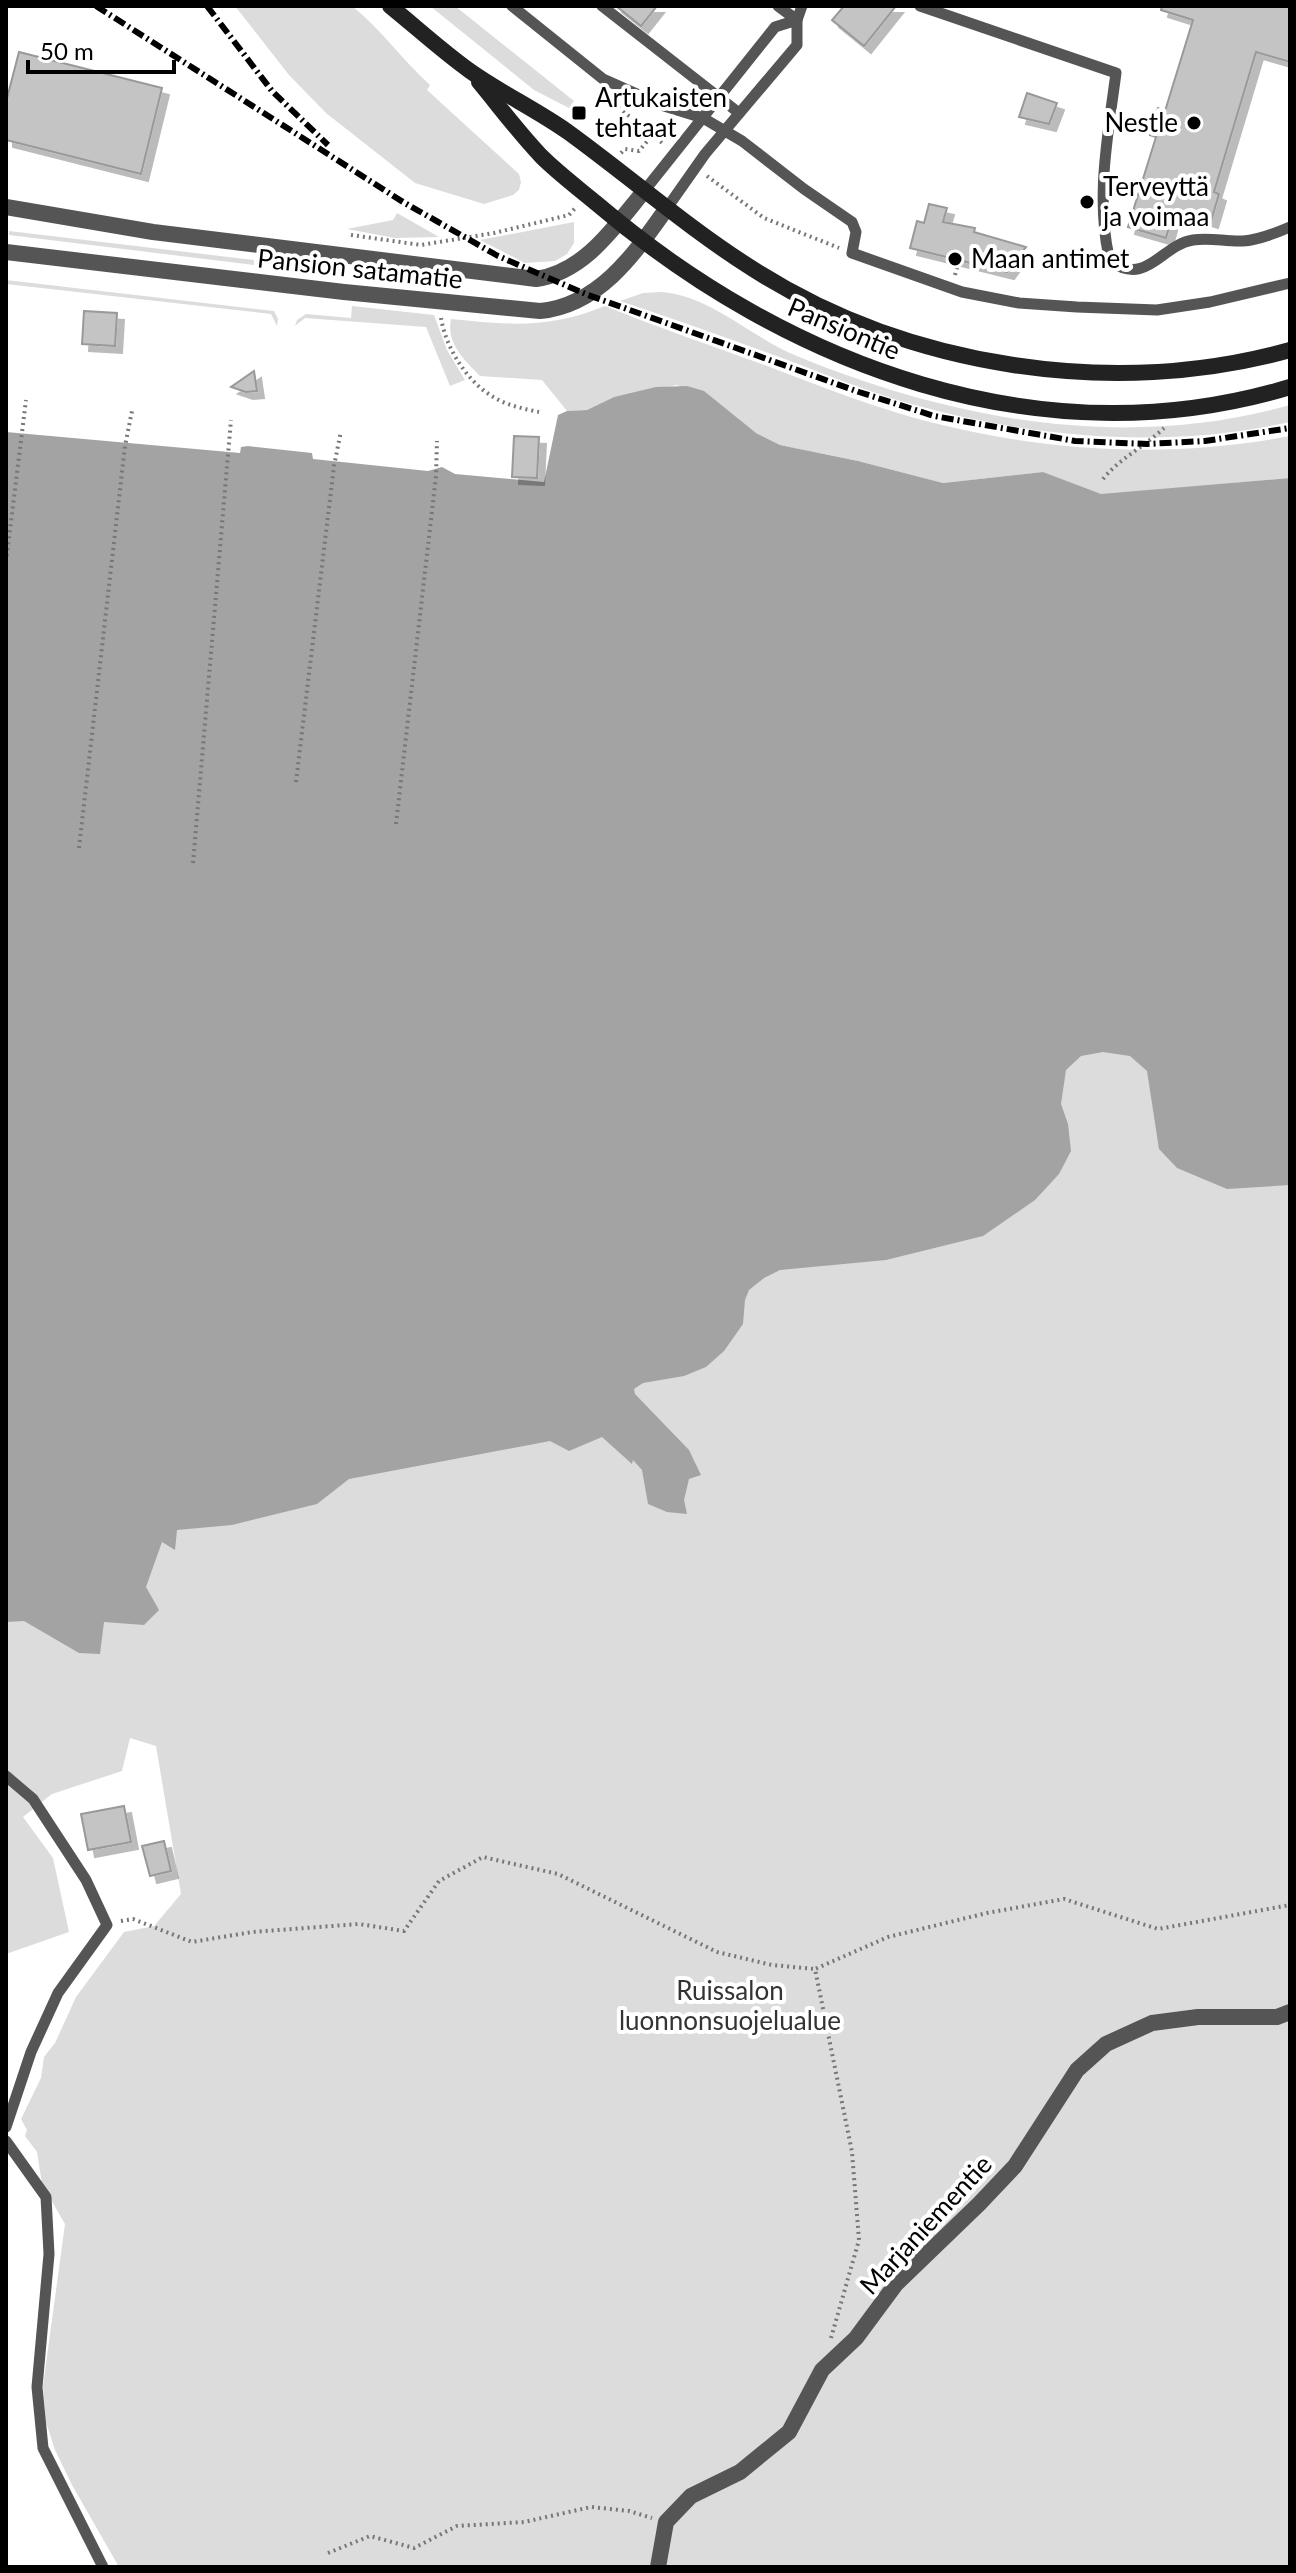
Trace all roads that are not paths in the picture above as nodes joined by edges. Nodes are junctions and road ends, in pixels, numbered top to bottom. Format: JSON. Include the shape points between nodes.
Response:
{"nodes":[{"id":1,"x":390,"y":6,"type":"edge"},
{"id":2,"x":512,"y":6,"type":"edge"},
{"id":3,"x":602,"y":6,"type":"edge"},
{"id":4,"x":778,"y":6,"type":"edge"},
{"id":5,"x":802,"y":6,"type":"edge"},
{"id":6,"x":920,"y":6,"type":"edge"},
{"id":7,"x":797,"y":20,"type":"junction"},
{"id":8,"x":469,"y":71,"type":"junction"},
{"id":9,"x":719,"y":98,"type":"junction"},
{"id":10,"x":739,"y":113,"type":"junction"},
{"id":11,"x":703,"y":118,"type":"junction"},
{"id":12,"x":724,"y":131,"type":"junction"},
{"id":13,"x":645,"y":190,"type":"junction"},
{"id":14,"x":6,"y":207,"type":"edge"},
{"id":15,"x":667,"y":208,"type":"junction"},
{"id":16,"x":618,"y":222,"type":"junction"},
{"id":17,"x":1290,"y":227,"type":"edge"},
{"id":18,"x":643,"y":241,"type":"junction"},
{"id":19,"x":6,"y":252,"type":"edge"},
{"id":20,"x":1290,"y":283,"type":"edge"},
{"id":21,"x":1290,"y":350,"type":"edge"},
{"id":22,"x":1290,"y":387,"type":"edge"},
{"id":23,"x":6,"y":1776,"type":"edge"},
{"id":24,"x":1290,"y":2012,"type":"edge"},
{"id":25,"x":6,"y":2127,"type":"edge"},
{"id":26,"x":6,"y":2141,"type":"edge"},
{"id":27,"x":103,"y":2567,"type":"edge"},
{"id":28,"x":658,"y":2567,"type":"edge"}],
"edges":[{"from":1,"to":8,"type":"street","name":"Pansiontie"},
{"from":2,"to":11,"type":"lane","via":[[603,79]]},
{"from":3,"to":9,"type":"lane"},
{"from":4,"to":7,"type":"lane"},
{"from":5,"to":7,"type":"lane"},
{"from":6,"to":17,"type":"lane","via":[[1116,73],[1107,142],[1105,241],[1110,261],[1122,269],[1152,264],[1189,240],[1244,241]]},
{"from":7,"to":9,"type":"lane","via":[[775,27]]},
{"from":7,"to":10,"type":"lane","via":[[797,45]]},
{"from":8,"to":13,"type":"street","name":"Pansiontie","via":[[566,131]]},
{"from":8,"to":16,"type":"street","name":"Pansiontie","via":[[541,155]]},
{"from":9,"to":10,"type":"lane"},
{"from":9,"to":11,"type":"lane"},
{"from":10,"to":12,"type":"lane"},
{"from":11,"to":12,"type":"lane"},
{"from":11,"to":13,"type":"lane"},
{"from":12,"to":15,"type":"lane"},
{"from":12,"to":20,"type":"lane","via":[[852,222],[852,253],[962,292],[1019,303],[1157,310]]},
{"from":13,"to":15,"type":"street","name":"Pansiontie"},
{"from":13,"to":16,"type":"street","name":"Pansion satamatie"},
{"from":14,"to":16,"type":"street","name":"Pansion satamatie","via":[[153,232],[536,279],[578,262]]},
{"from":15,"to":18,"type":"street","name":"Pansion satamatie"},
{"from":15,"to":21,"type":"street","name":"Pansiontie","via":[[755,271],[822,306],[888,333],[970,356],[1044,370],[1138,374],[1206,368]]},
{"from":16,"to":18,"type":"street","name":"Pansiontie"},
{"from":18,"to":19,"type":"street","name":"Pansion satamatie","via":[[582,299],[560,309],[514,310]]},
{"from":18,"to":22,"type":"street","name":"Pansiontie","via":[[759,318],[828,352],[969,397],[1126,413],[1221,404]]},
{"from":23,"to":25,"type":"lane","via":[[33,1799],[86,1880],[107,1925],[58,1993]]},
{"from":24,"to":28,"type":"street","name":"Marjaniementie","via":[[1152,2023],[1106,2044],[1077,2070],[1015,2166],[896,2284],[856,2338],[822,2370],[789,2432],[740,2472],[691,2496],[666,2522]]},
{"from":26,"to":27,"type":"lane","via":[[46,2197],[49,2254],[37,2387],[43,2448]]}]}
